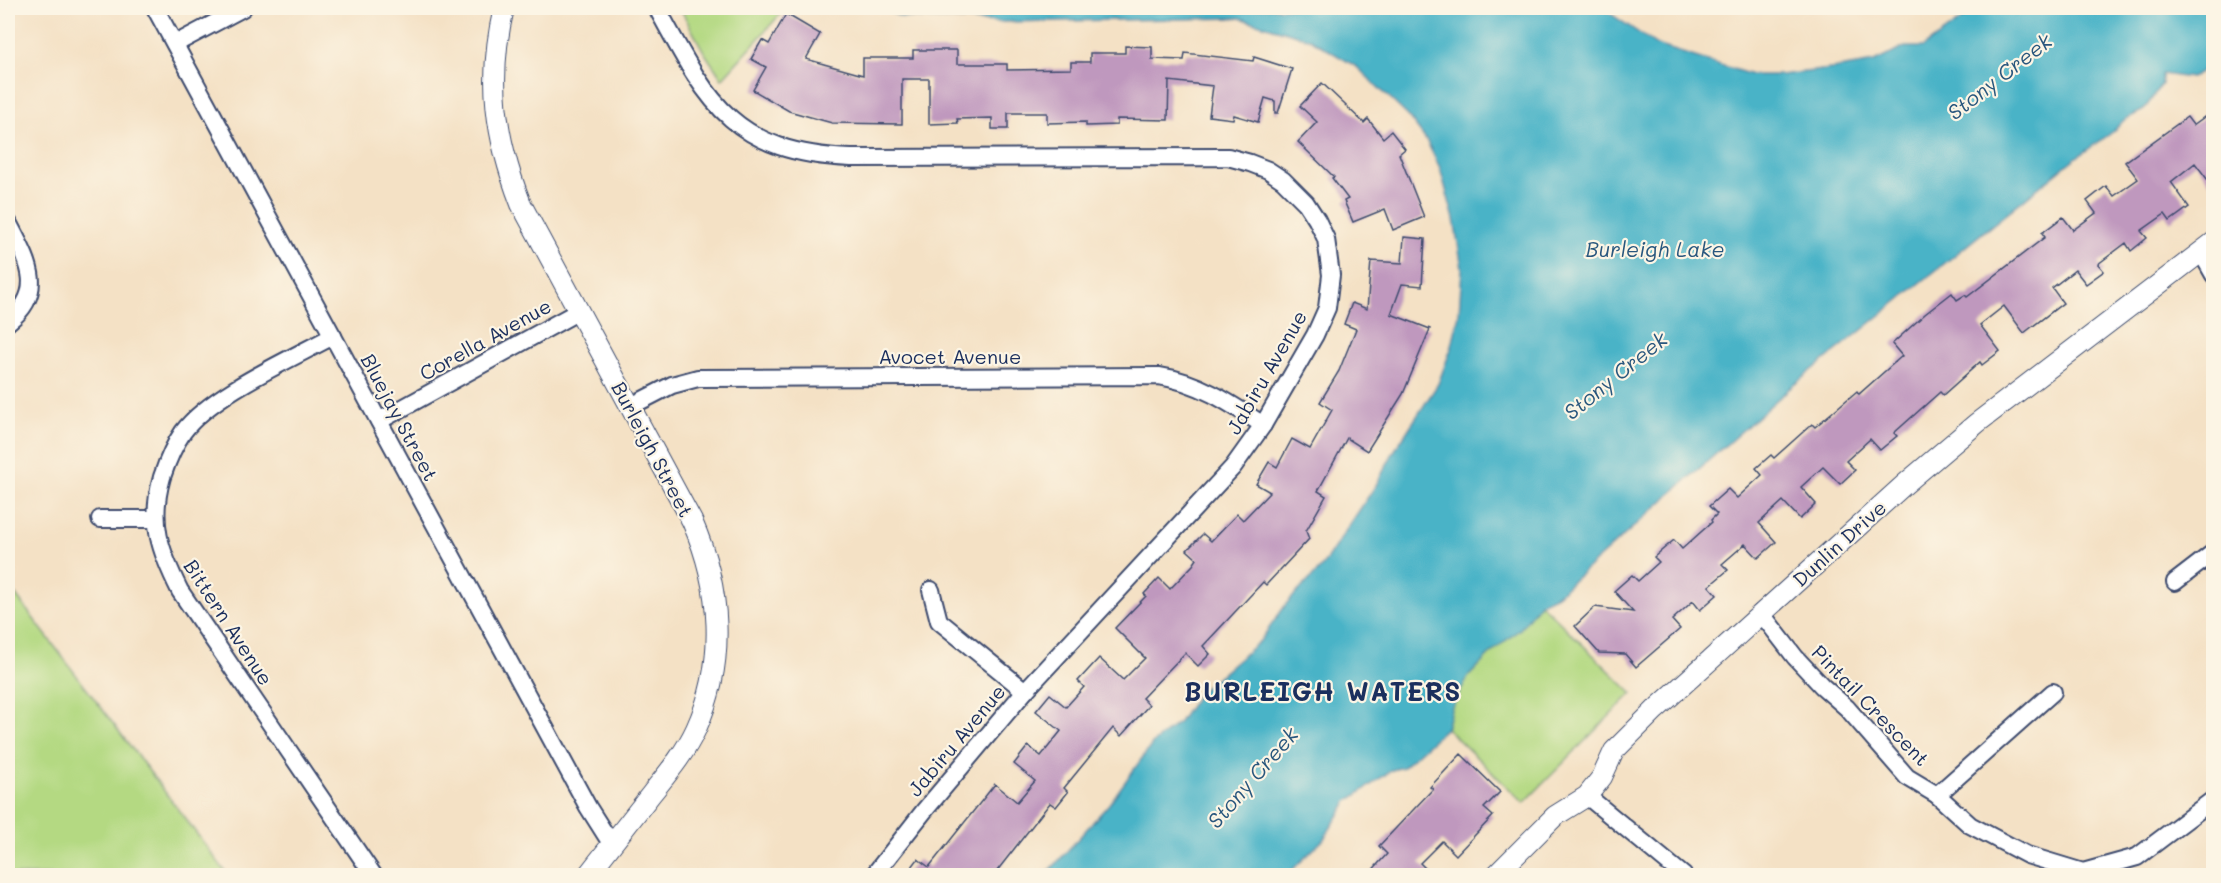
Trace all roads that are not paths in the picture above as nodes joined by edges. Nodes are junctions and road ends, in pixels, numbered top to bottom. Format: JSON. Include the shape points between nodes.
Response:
{"nodes":[{"id":1,"x":155,"y":8,"type":"edge"},
{"id":2,"x":243,"y":8,"type":"edge"},
{"id":3,"x":504,"y":8,"type":"edge"},
{"id":4,"x":657,"y":8,"type":"edge"},
{"id":5,"x":175,"y":44,"type":"junction"},
{"id":6,"x":8,"y":222,"type":"edge"},
{"id":7,"x":2207,"y":247,"type":"edge"},
{"id":8,"x":2214,"y":275,"type":"edge"},
{"id":9,"x":579,"y":311,"type":"junction"},
{"id":10,"x":8,"y":322,"type":"edge"},
{"id":11,"x":333,"y":336,"type":"junction"},
{"id":12,"x":631,"y":406,"type":"junction"},
{"id":13,"x":379,"y":421,"type":"junction"},
{"id":14,"x":1263,"y":425,"type":"junction"},
{"id":15,"x":100,"y":519,"type":"dead end"},
{"id":16,"x":155,"y":519,"type":"junction"},
{"id":17,"x":2214,"y":552,"type":"edge"},
{"id":18,"x":2175,"y":582,"type":"dead end"},
{"id":19,"x":931,"y":590,"type":"dead end"},
{"id":20,"x":1761,"y":613,"type":"junction"},
{"id":21,"x":1025,"y":691,"type":"junction"},
{"id":22,"x":2053,"y":692,"type":"dead end"},
{"id":23,"x":1937,"y":795,"type":"junction"},
{"id":24,"x":1587,"y":796,"type":"junction"},
{"id":25,"x":2214,"y":799,"type":"edge"},
{"id":26,"x":612,"y":845,"type":"junction"},
{"id":27,"x":374,"y":876,"type":"edge"},
{"id":28,"x":587,"y":876,"type":"edge"},
{"id":29,"x":873,"y":876,"type":"edge"},
{"id":30,"x":1495,"y":876,"type":"edge"},
{"id":31,"x":1684,"y":876,"type":"edge"}],
"edges":[{"from":1,"to":5,"type":"street","name":"Bluejay Street"},
{"from":2,"to":5,"type":"street"},
{"from":3,"to":9,"type":"street","name":"Burleigh Street","via":[[495,98],[503,153],[521,204]]},
{"from":4,"to":14,"type":"street","name":"Jabiru Avenue","via":[[698,82],[717,106],[740,126],[788,150],[850,158],[1218,157],[1250,163],[1284,180],[1306,203],[1326,239],[1330,295],[1315,335]]},
{"from":5,"to":11,"type":"street","name":"Bluejay Street"},
{"from":6,"to":10,"type":"street","via":[[30,267],[31,290]]},
{"from":7,"to":8,"type":"street"},
{"from":7,"to":20,"type":"street","name":"Dunlin Drive","via":[[1977,423]]},
{"from":9,"to":12,"type":"street","name":"Burleigh Street"},
{"from":9,"to":13,"type":"street","name":"Corella Avenue"},
{"from":11,"to":13,"type":"street","name":"Bluejay Street"},
{"from":11,"to":16,"type":"street","name":"Bittern Avenue","via":[[231,391],[184,431],[167,464]]},
{"from":12,"to":14,"type":"street","name":"Avocet Avenue","via":[[672,384],[698,378],[1159,376],[1209,391]]},
{"from":12,"to":26,"type":"street","name":"Burleigh Street","via":[[700,540],[712,581],[718,623],[716,657],[696,729]]},
{"from":13,"to":26,"type":"street","name":"Bluejay Street"},
{"from":14,"to":21,"type":"street","name":"Jabiru Avenue","via":[[1233,467]]},
{"from":15,"to":16,"type":"street"},
{"from":16,"to":27,"type":"street","name":"Bittern Avenue","via":[[159,542],[180,591]]},
{"from":17,"to":18,"type":"street"},
{"from":19,"to":21,"type":"street","via":[[939,621]]},
{"from":20,"to":23,"type":"street","name":"Pintail Crescent","via":[[1796,657],[1907,777]]},
{"from":20,"to":24,"type":"street","name":"Dunlin Drive","via":[[1614,751],[1602,777]]},
{"from":21,"to":29,"type":"street","name":"Jabiru Avenue"},
{"from":22,"to":23,"type":"street"},
{"from":23,"to":25,"type":"street","name":"Pintail Crescent","via":[[1979,830],[2027,855],[2083,872],[2137,857]]},
{"from":24,"to":30,"type":"street","name":"Dunlin Drive","via":[[1555,816]]},
{"from":24,"to":31,"type":"street"},
{"from":26,"to":28,"type":"street","name":"Burleigh Street"}]}
